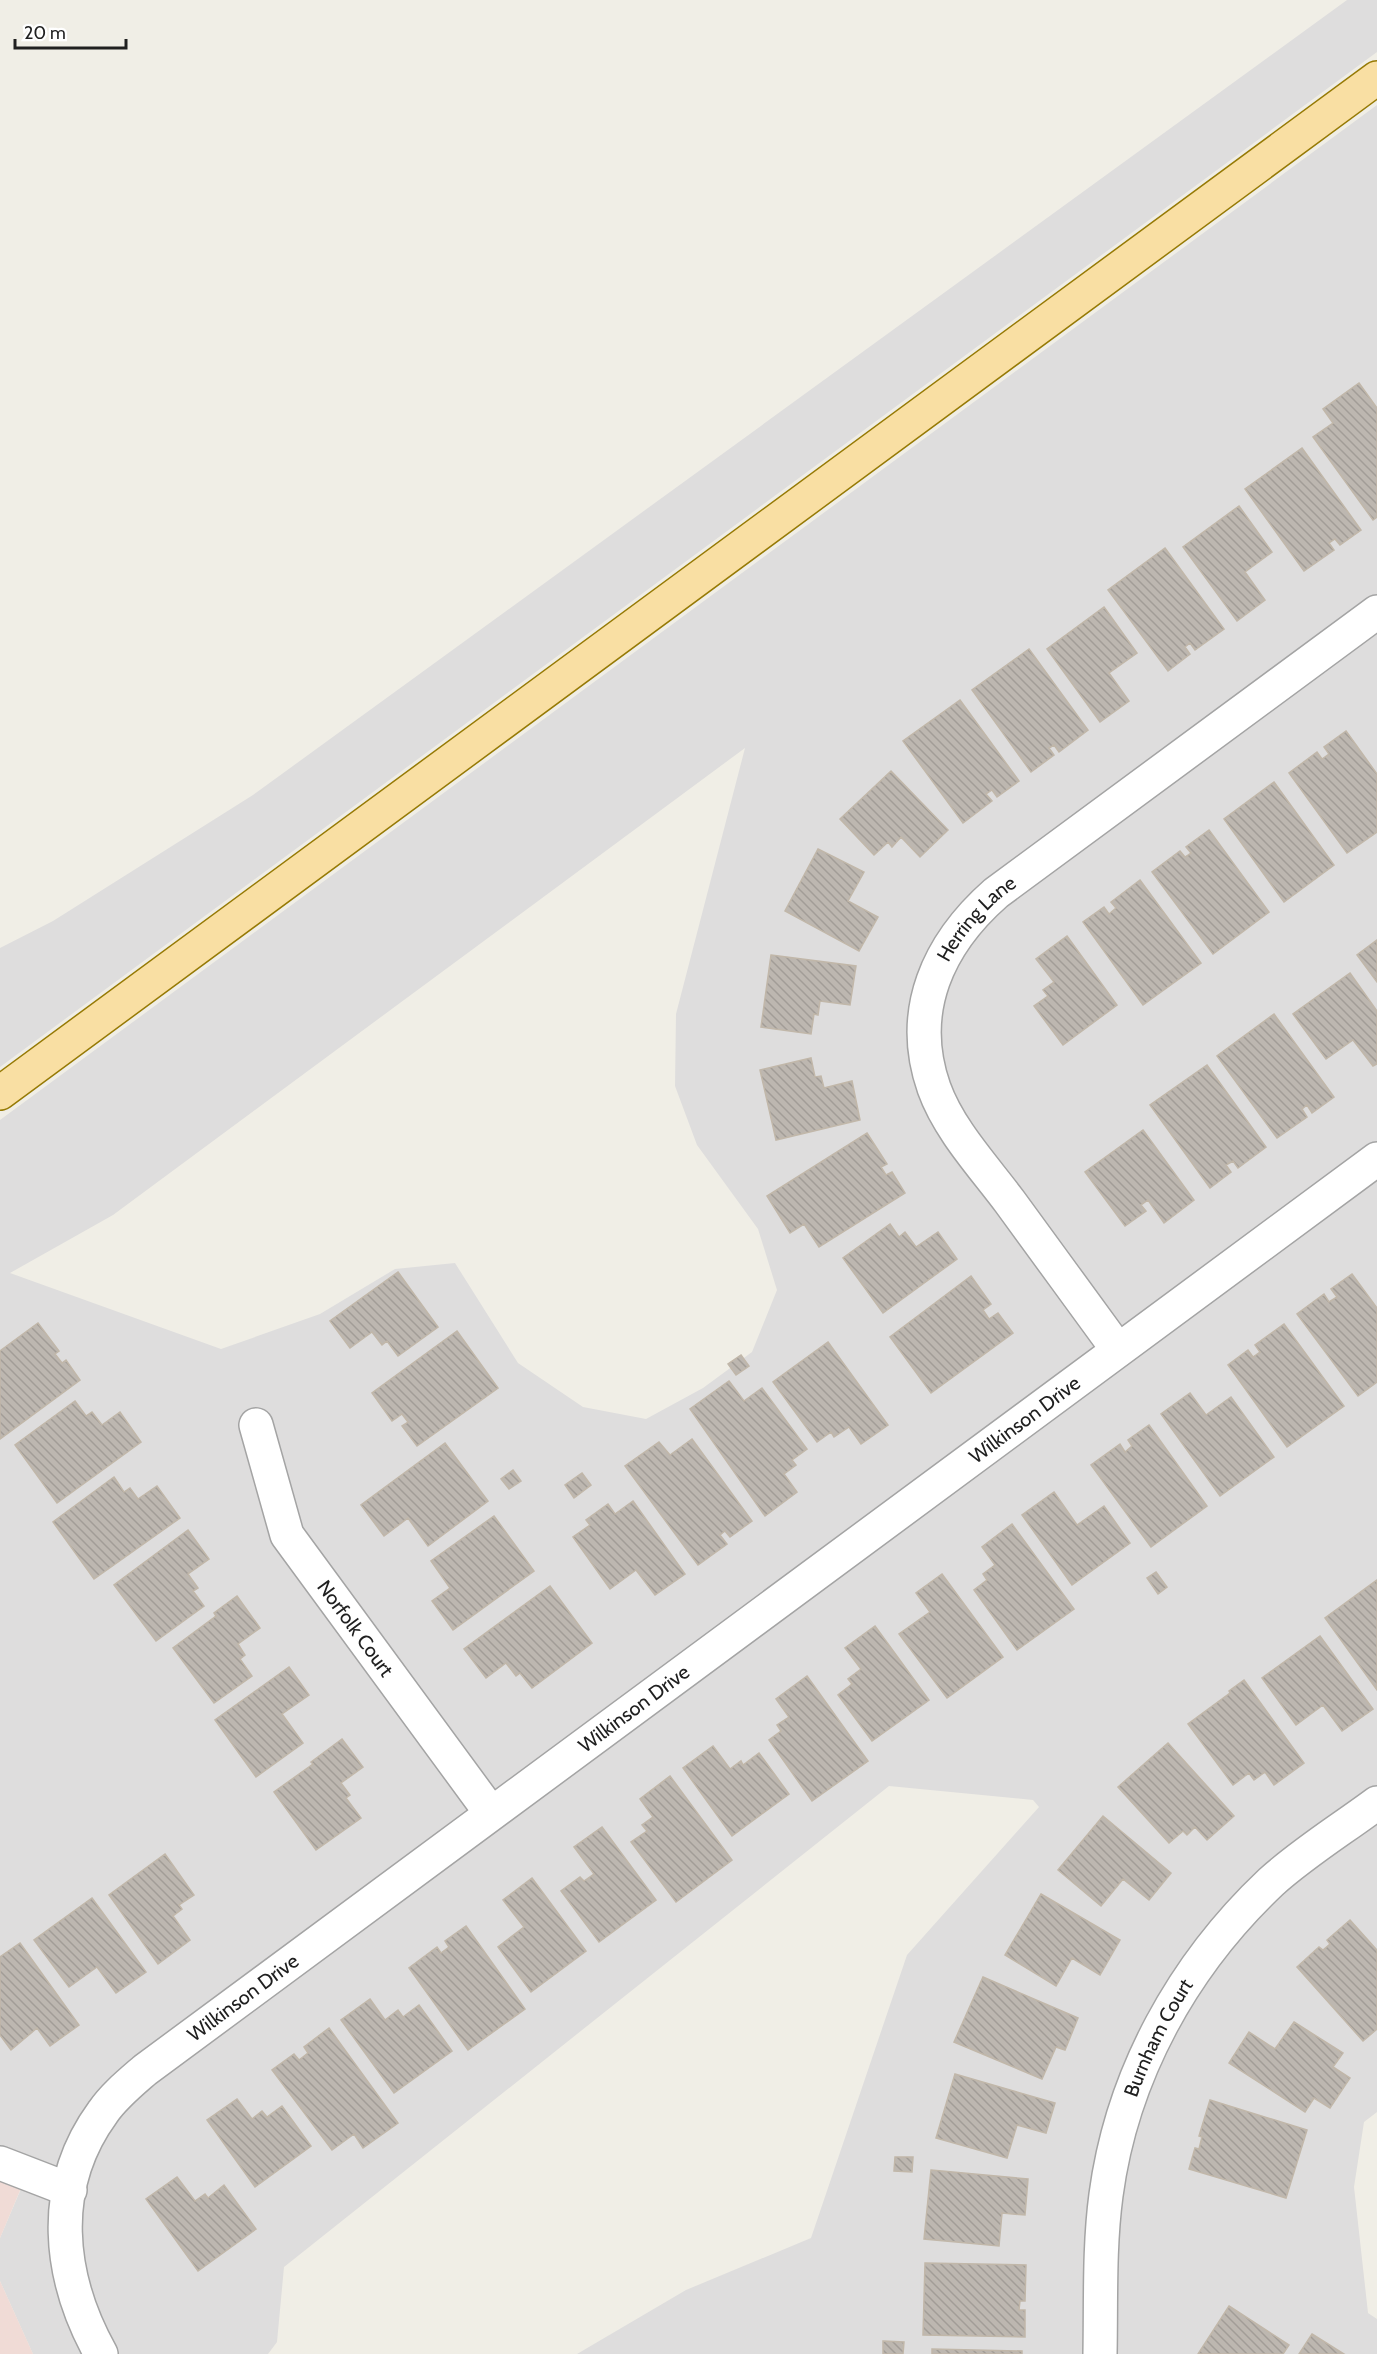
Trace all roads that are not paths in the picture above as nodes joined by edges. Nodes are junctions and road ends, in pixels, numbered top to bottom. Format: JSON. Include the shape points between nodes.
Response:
{"nodes":[{"id":1,"x":1377,"y":78,"type":"edge"},
{"id":2,"x":1377,"y":612,"type":"edge"},
{"id":3,"x":0,"y":1093,"type":"edge"},
{"id":4,"x":1377,"y":1159,"type":"edge"},
{"id":5,"x":1118,"y":1350,"type":"junction"},
{"id":6,"x":255,"y":1425,"type":"dead end"},
{"id":7,"x":1377,"y":1803,"type":"edge"},
{"id":8,"x":491,"y":1813,"type":"junction"},
{"id":9,"x":0,"y":2163,"type":"edge"},
{"id":10,"x":70,"y":2190,"type":"junction"},
{"id":11,"x":101,"y":2354,"type":"edge"},
{"id":12,"x":1100,"y":2354,"type":"edge"}],
"edges":[{"from":1,"to":3,"type":"main road"},
{"from":2,"to":5,"type":"street","name":"Herring Lane","via":[[996,893],[960,929],[932,983],[924,1018],[934,1089],[964,1140]]},
{"from":4,"to":5,"type":"street","name":"Wilkinson Drive"},
{"from":5,"to":8,"type":"street","name":"Wilkinson Drive"},
{"from":6,"to":8,"type":"street","name":"Norfolk Court","via":[[287,1535]]},
{"from":7,"to":12,"type":"street","name":"Burnham Court","via":[[1296,1862],[1251,1902],[1194,1971],[1149,2047],[1121,2122],[1106,2195]]},
{"from":8,"to":10,"type":"street","name":"Wilkinson Drive","via":[[130,2083],[102,2112],[91,2131]]},
{"from":9,"to":10,"type":"street"},
{"from":10,"to":11,"type":"street","name":"Wilkinson Drive","via":[[65,2236],[67,2262],[79,2309]]}]}
